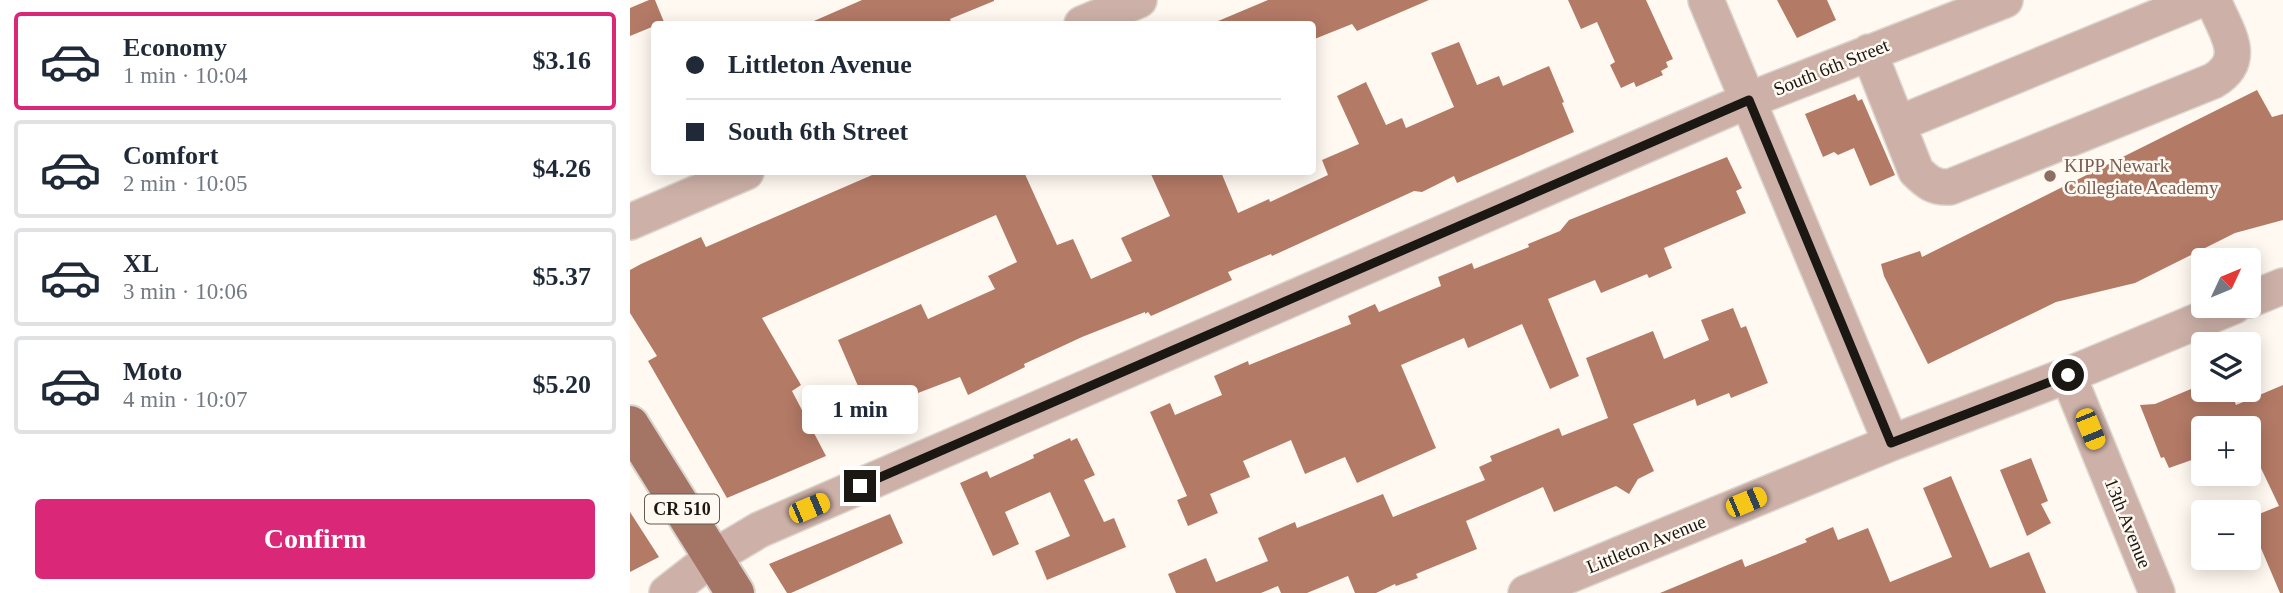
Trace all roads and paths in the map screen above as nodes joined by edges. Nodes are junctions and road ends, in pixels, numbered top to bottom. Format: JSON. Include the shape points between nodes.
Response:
{"nodes":[{"id":1,"x":1139,"y":0,"type":"edge"},
{"id":2,"x":1706,"y":0,"type":"edge"},
{"id":3,"x":2005,"y":0,"type":"edge"},
{"id":4,"x":2210,"y":4,"type":"edge"},
{"id":5,"x":1089,"y":21,"type":"edge"},
{"id":6,"x":1869,"y":52,"type":"junction"},
{"id":7,"x":1749,"y":100,"type":"junction"},
{"id":8,"x":1901,"y":132,"type":"junction"},
{"id":9,"x":739,"y":175,"type":"edge"},
{"id":10,"x":630,"y":222,"type":"edge"},
{"id":11,"x":2283,"y":286,"type":"edge"},
{"id":12,"x":2261,"y":295,"type":"edge"},
{"id":13,"x":2205,"y":318,"type":"edge"},
{"id":14,"x":2068,"y":375,"type":"junction"},
{"id":15,"x":630,"y":425,"type":"edge"},
{"id":16,"x":1891,"y":443,"type":"junction"},
{"id":17,"x":712,"y":558,"type":"junction"},
{"id":18,"x":667,"y":593,"type":"edge"},
{"id":19,"x":735,"y":593,"type":"edge"},
{"id":20,"x":1526,"y":593,"type":"edge"},
{"id":21,"x":2157,"y":593,"type":"edge"}],
"edges":[{"from":1,"to":5,"type":"street"},
{"from":2,"to":7,"type":"street"},
{"from":3,"to":6,"type":"street","name":"South 6th Street"},
{"from":4,"to":8,"type":"street"},
{"from":4,"to":8,"type":"street","via":[[2234,57],[2226,73],[2213,81],[1950,187],[1929,184],[1916,171]]},
{"from":6,"to":7,"type":"street","name":"South 6th Street"},
{"from":6,"to":8,"type":"street"},
{"from":7,"to":16,"type":"street"},
{"from":7,"to":17,"type":"street","name":"South 6th Street","via":[[758,530]]},
{"from":9,"to":10,"type":"street"},
{"from":11,"to":12,"type":"street"},
{"from":13,"to":14,"type":"street","name":"Littleton Avenue"},
{"from":14,"to":16,"type":"street","name":"Littleton Avenue"},
{"from":14,"to":21,"type":"street","name":"13th Avenue"},
{"from":15,"to":17,"type":"main road","number":"CR 510"},
{"from":16,"to":20,"type":"street","name":"Littleton Avenue"},
{"from":17,"to":18,"type":"street","name":"South 6th Street"},
{"from":17,"to":19,"type":"main road","number":"CR 510"}]}
